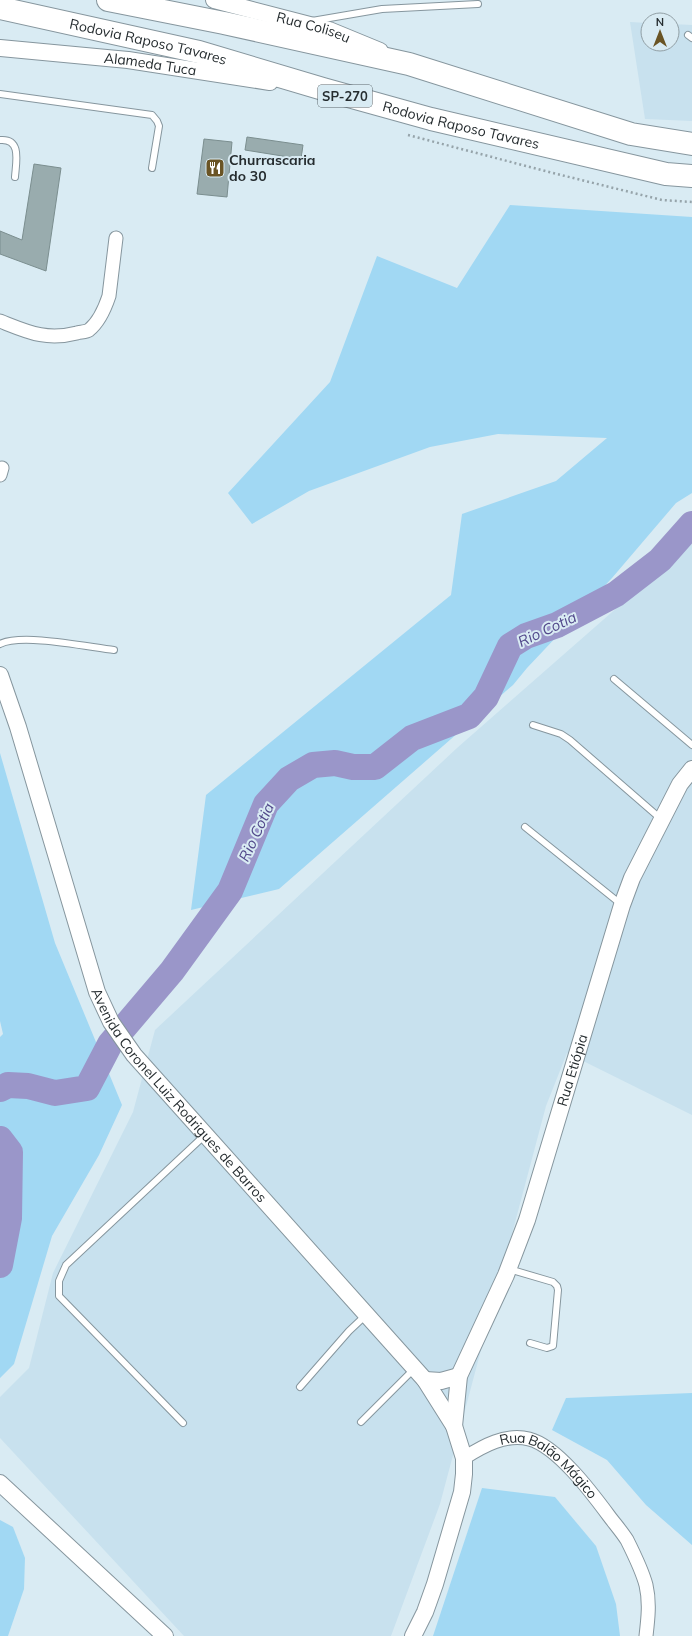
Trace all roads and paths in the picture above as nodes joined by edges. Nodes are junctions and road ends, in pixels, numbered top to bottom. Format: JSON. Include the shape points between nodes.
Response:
{"nodes":[{"id":1,"x":108,"y":0,"type":"edge"},
{"id":2,"x":171,"y":0,"type":"edge"},
{"id":3,"x":478,"y":4,"type":"dead end"},
{"id":4,"x":0,"y":8,"type":"edge"},
{"id":5,"x":210,"y":10,"type":"edge"},
{"id":6,"x":301,"y":23,"type":"junction"},
{"id":7,"x":0,"y":48,"type":"edge"},
{"id":8,"x":409,"y":64,"type":"junction"},
{"id":9,"x":323,"y":89,"type":"junction"},
{"id":10,"x":0,"y":94,"type":"edge"},
{"id":11,"x":408,"y":135,"type":"dead end"},
{"id":12,"x":0,"y":140,"type":"edge"},
{"id":13,"x":692,"y":144,"type":"edge"},
{"id":14,"x":152,"y":168,"type":"dead end"},
{"id":15,"x":692,"y":176,"type":"edge"},
{"id":16,"x":15,"y":177,"type":"dead end"},
{"id":17,"x":692,"y":202,"type":"edge"},
{"id":18,"x":116,"y":238,"type":"dead end"},
{"id":19,"x":0,"y":321,"type":"edge"},
{"id":20,"x":0,"y":644,"type":"edge"},
{"id":21,"x":114,"y":650,"type":"dead end"},
{"id":22,"x":0,"y":674,"type":"edge"},
{"id":23,"x":614,"y":679,"type":"dead end"},
{"id":24,"x":533,"y":725,"type":"dead end"},
{"id":25,"x":692,"y":745,"type":"edge"},
{"id":26,"x":692,"y":768,"type":"edge"},
{"id":27,"x":662,"y":820,"type":"junction"},
{"id":28,"x":526,"y":827,"type":"dead end"},
{"id":29,"x":622,"y":906,"type":"junction"},
{"id":30,"x":206,"y":1134,"type":"junction"},
{"id":31,"x":508,"y":1269,"type":"junction"},
{"id":32,"x":366,"y":1314,"type":"junction"},
{"id":33,"x":530,"y":1343,"type":"dead end"},
{"id":34,"x":420,"y":1374,"type":"junction"},
{"id":35,"x":459,"y":1376,"type":"junction"},
{"id":36,"x":300,"y":1387,"type":"dead end"},
{"id":37,"x":361,"y":1422,"type":"dead end"},
{"id":38,"x":183,"y":1423,"type":"dead end"},
{"id":39,"x":454,"y":1426,"type":"junction"},
{"id":40,"x":464,"y":1458,"type":"junction"},
{"id":41,"x":0,"y":1483,"type":"edge"},
{"id":42,"x":165,"y":1636,"type":"edge"},
{"id":43,"x":413,"y":1636,"type":"edge"},
{"id":44,"x":646,"y":1636,"type":"edge"}],
"edges":[{"from":1,"to":5,"type":"highway"},
{"from":2,"to":5,"type":"highway"},
{"from":3,"to":6,"type":"lane","via":[[382,9]]},
{"from":4,"to":9,"type":"highway","name":"Rodovia Raposo Tavares","number":"SP-270","via":[[199,52]]},
{"from":5,"to":6,"type":"street","name":"Rua Coliseu"},
{"from":5,"to":8,"type":"highway"},
{"from":6,"to":8,"type":"street","name":"Rua Coliseu","via":[[359,41]]},
{"from":7,"to":9,"type":"street","name":"Alameda Tuca","via":[[128,60]]},
{"from":8,"to":13,"type":"highway","via":[[631,134]]},
{"from":9,"to":15,"type":"highway","name":"Rodovia Raposo Tavares","number":"SP-270","via":[[431,119],[658,173]]},
{"from":10,"to":14,"type":"lane","via":[[152,115],[159,126]]},
{"from":11,"to":17,"type":"path","via":[[662,200]]},
{"from":12,"to":16,"type":"lane","via":[[14,144]]},
{"from":18,"to":19,"type":"street","via":[[109,296],[101,315],[88,330],[62,337],[34,334]]},
{"from":20,"to":21,"type":"lane","via":[[7,640],[26,639]]},
{"from":22,"to":30,"type":"street","name":"Avenida Coronel Luiz Rodrigues de Barros","via":[[97,992],[110,1022],[134,1054]]},
{"from":23,"to":25,"type":"lane"},
{"from":24,"to":27,"type":"lane","via":[[561,734],[570,740]]},
{"from":26,"to":27,"type":"street","name":"Rua Etiópia","via":[[680,784]]},
{"from":27,"to":29,"type":"street","name":"Rua Etiópia","via":[[632,878]]},
{"from":28,"to":29,"type":"lane"},
{"from":29,"to":31,"type":"street","name":"Rua Etiópia","via":[[527,1220]]},
{"from":30,"to":32,"type":"street","name":"Avenida Coronel Luiz Rodrigues de Barros"},
{"from":30,"to":38,"type":"lane","via":[[66,1265],[59,1281],[59,1296]]},
{"from":31,"to":33,"type":"lane","via":[[553,1282],[557,1286],[553,1346],[547,1348]]},
{"from":31,"to":35,"type":"street","name":"Rua Etiópia"},
{"from":32,"to":34,"type":"street","name":"Avenida Coronel Luiz Rodrigues de Barros"},
{"from":32,"to":36,"type":"lane"},
{"from":34,"to":35,"type":"street","via":[[441,1381]]},
{"from":34,"to":37,"type":"lane"},
{"from":34,"to":39,"type":"street","name":"Avenida Coronel Luiz Rodrigues de Barros"},
{"from":35,"to":39,"type":"street","name":"Rua Etiópia"},
{"from":39,"to":40,"type":"street","name":"Avenida Coronel Luiz Rodrigues de Barros"},
{"from":40,"to":43,"type":"street","via":[[462,1492],[435,1584]]},
{"from":40,"to":44,"type":"street","name":"Rua Balão Mágico","via":[[484,1446],[510,1438],[528,1439],[546,1447],[582,1480],[626,1539],[646,1584],[649,1605]]},
{"from":41,"to":42,"type":"street"}]}
